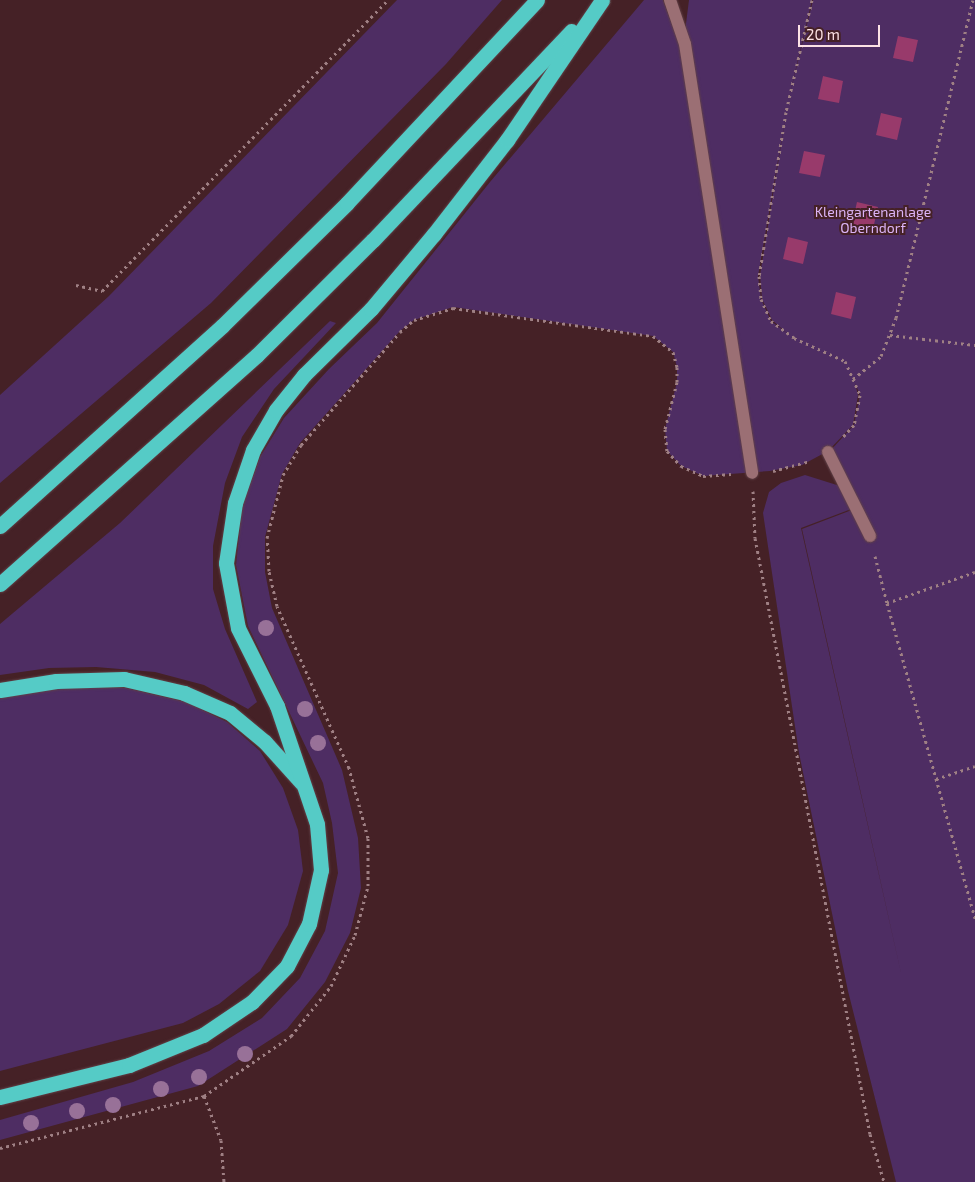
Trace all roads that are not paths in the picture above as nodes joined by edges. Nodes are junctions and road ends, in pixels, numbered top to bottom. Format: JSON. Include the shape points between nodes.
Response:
{"nodes":[{"id":1,"x":538,"y":0,"type":"edge"},
{"id":2,"x":601,"y":0,"type":"edge"},
{"id":3,"x":670,"y":0,"type":"edge"},
{"id":4,"x":828,"y":452,"type":"dead end"},
{"id":5,"x":752,"y":473,"type":"road end"},
{"id":6,"x":0,"y":526,"type":"edge"},
{"id":7,"x":870,"y":536,"type":"road end"},
{"id":8,"x":0,"y":584,"type":"edge"},
{"id":9,"x":0,"y":690,"type":"edge"},
{"id":10,"x":305,"y":787,"type":"junction"},
{"id":11,"x":0,"y":1097,"type":"edge"}],
"edges":[{"from":1,"to":6,"type":"highway","via":[[347,203],[222,326]]},
{"from":2,"to":8,"type":"highway","via":[[470,140],[257,355]]},
{"from":2,"to":10,"type":"highway","via":[[507,140],[371,309],[304,374],[276,410],[253,450],[235,503],[226,562],[238,628],[277,706]]},
{"from":3,"to":5,"type":"street","via":[[685,44]]},
{"from":4,"to":7,"type":"street"},
{"from":9,"to":10,"type":"highway","via":[[56,681],[124,680],[184,694],[230,712],[265,742]]},
{"from":10,"to":11,"type":"highway","via":[[317,824],[321,870],[310,924],[287,966],[252,1002],[203,1035],[129,1065]]}]}
